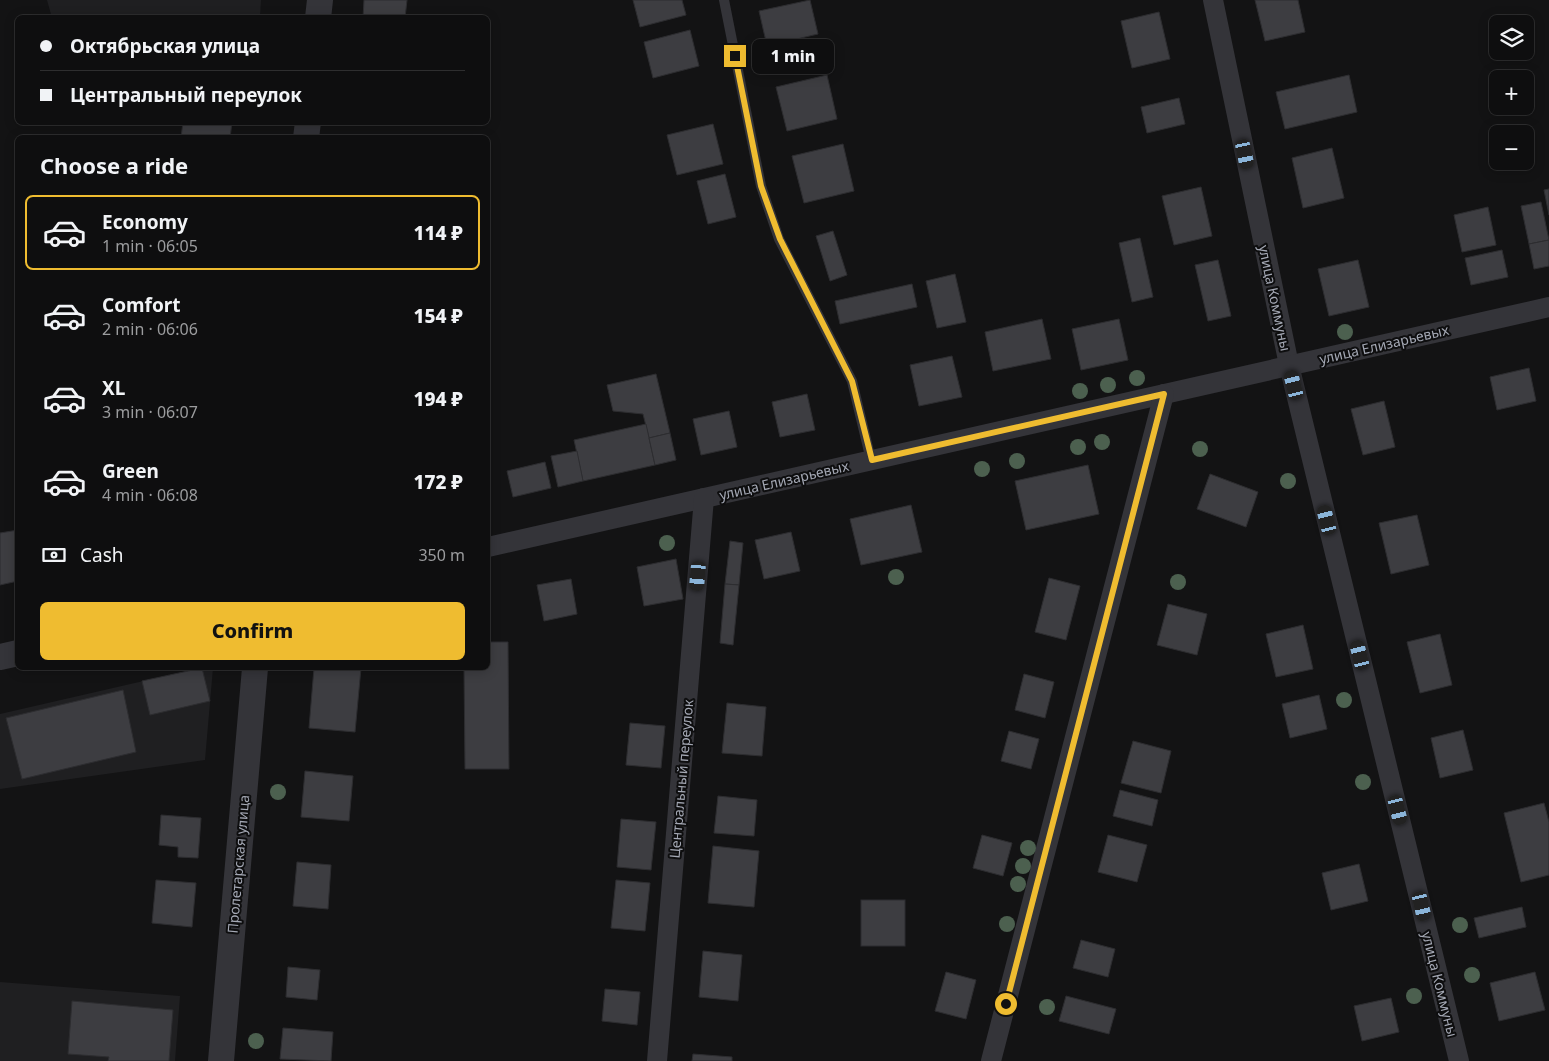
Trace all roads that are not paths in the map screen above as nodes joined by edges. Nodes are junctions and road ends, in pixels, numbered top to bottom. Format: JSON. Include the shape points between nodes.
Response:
{"nodes":[{"id":1,"x":320,"y":0,"type":"edge"},
{"id":2,"x":724,"y":0,"type":"edge"},
{"id":3,"x":1213,"y":0,"type":"edge"},
{"id":4,"x":318,"y":15,"type":"edge"},
{"id":5,"x":1549,"y":307,"type":"edge"},
{"id":6,"x":1290,"y":366,"type":"junction"},
{"id":7,"x":1164,"y":394,"type":"junction"},
{"id":8,"x":872,"y":460,"type":"junction"},
{"id":9,"x":704,"y":498,"type":"junction"},
{"id":10,"x":490,"y":547,"type":"edge"},
{"id":11,"x":15,"y":654,"type":"edge"},
{"id":12,"x":0,"y":657,"type":"edge"},
{"id":13,"x":255,"y":670,"type":"edge"},
{"id":14,"x":221,"y":1061,"type":"edge"},
{"id":15,"x":657,"y":1061,"type":"edge"},
{"id":16,"x":991,"y":1061,"type":"edge"},
{"id":17,"x":1459,"y":1061,"type":"edge"}],
"edges":[{"from":1,"to":4,"type":"street"},
{"from":2,"to":8,"type":"lane","via":[[761,186],[780,239],[852,381]]},
{"from":3,"to":6,"type":"street","name":"улица Коммуны"},
{"from":5,"to":6,"type":"street","name":"улица Елизарьевых"},
{"from":6,"to":7,"type":"street","name":"улица Елизарьевых"},
{"from":6,"to":17,"type":"street","name":"улица Коммуны"},
{"from":7,"to":8,"type":"street","name":"улица Елизарьевых"},
{"from":7,"to":16,"type":"street"},
{"from":8,"to":9,"type":"street","name":"улица Елизарьевых"},
{"from":9,"to":10,"type":"street","name":"улица Елизарьевых"},
{"from":9,"to":15,"type":"street","name":"Центральный переулок"},
{"from":11,"to":12,"type":"street"},
{"from":13,"to":14,"type":"street","name":"Пролетарская улица"}]}
